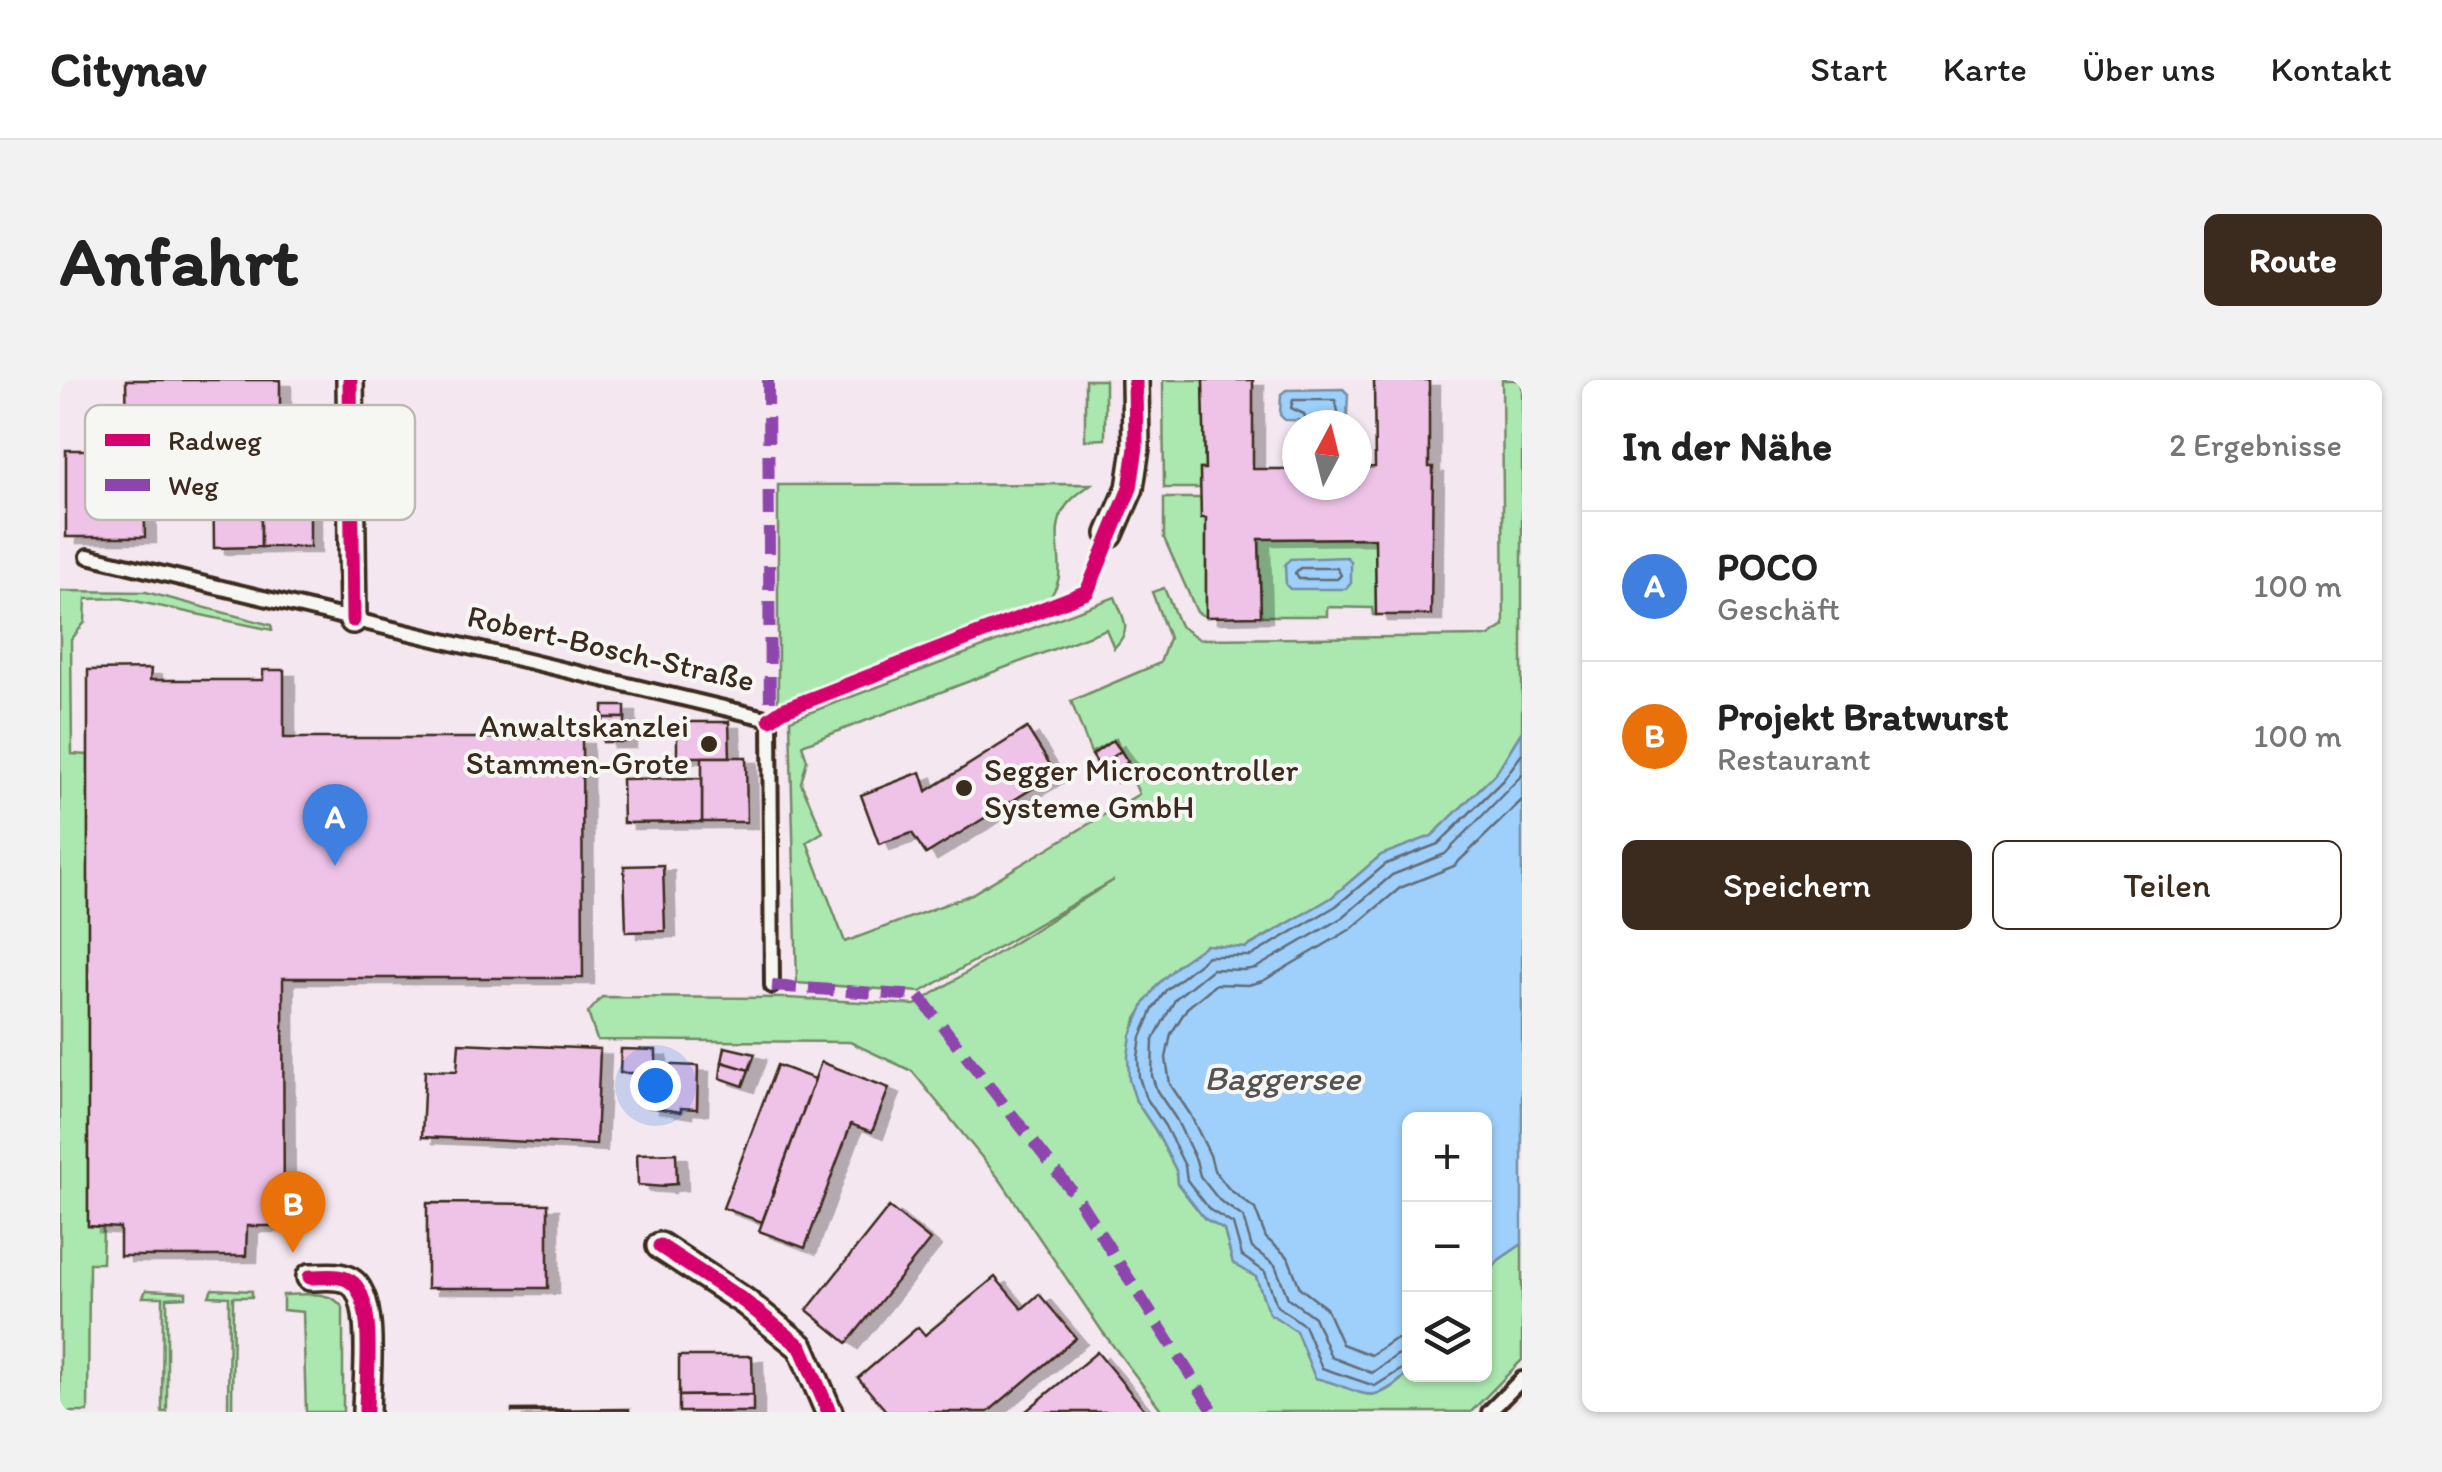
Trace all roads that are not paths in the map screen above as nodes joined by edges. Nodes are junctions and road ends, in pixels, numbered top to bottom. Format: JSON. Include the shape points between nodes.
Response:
{"nodes":[{"id":1,"x":350,"y":380,"type":"edge"},
{"id":2,"x":1135,"y":380,"type":"edge"},
{"id":3,"x":350,"y":405,"type":"edge"},
{"id":4,"x":352,"y":520,"type":"edge"},
{"id":5,"x":1110,"y":534,"type":"dead end"},
{"id":6,"x":88,"y":556,"type":"dead end"},
{"id":7,"x":353,"y":620,"type":"junction"},
{"id":8,"x":772,"y":986,"type":"dead end"},
{"id":9,"x":660,"y":1246,"type":"dead end"},
{"id":10,"x":310,"y":1276,"type":"dead end"},
{"id":11,"x":1522,"y":1379,"type":"edge"},
{"id":12,"x":366,"y":1412,"type":"edge"},
{"id":13,"x":829,"y":1412,"type":"edge"},
{"id":14,"x":1489,"y":1412,"type":"edge"}],
"edges":[{"from":1,"to":3,"type":"street"},
{"from":2,"to":5,"type":"street","via":[[1130,488]]},
{"from":4,"to":7,"type":"street"},
{"from":6,"to":7,"type":"lane","name":"Robert-Bosch-Straße"},
{"from":7,"to":8,"type":"lane","name":"Robert-Bosch-Straße","via":[[770,719]]},
{"from":9,"to":13,"type":"street","via":[[744,1300],[801,1347]]},
{"from":10,"to":12,"type":"street","via":[[355,1283],[367,1305]]},
{"from":11,"to":14,"type":"lane"}]}
